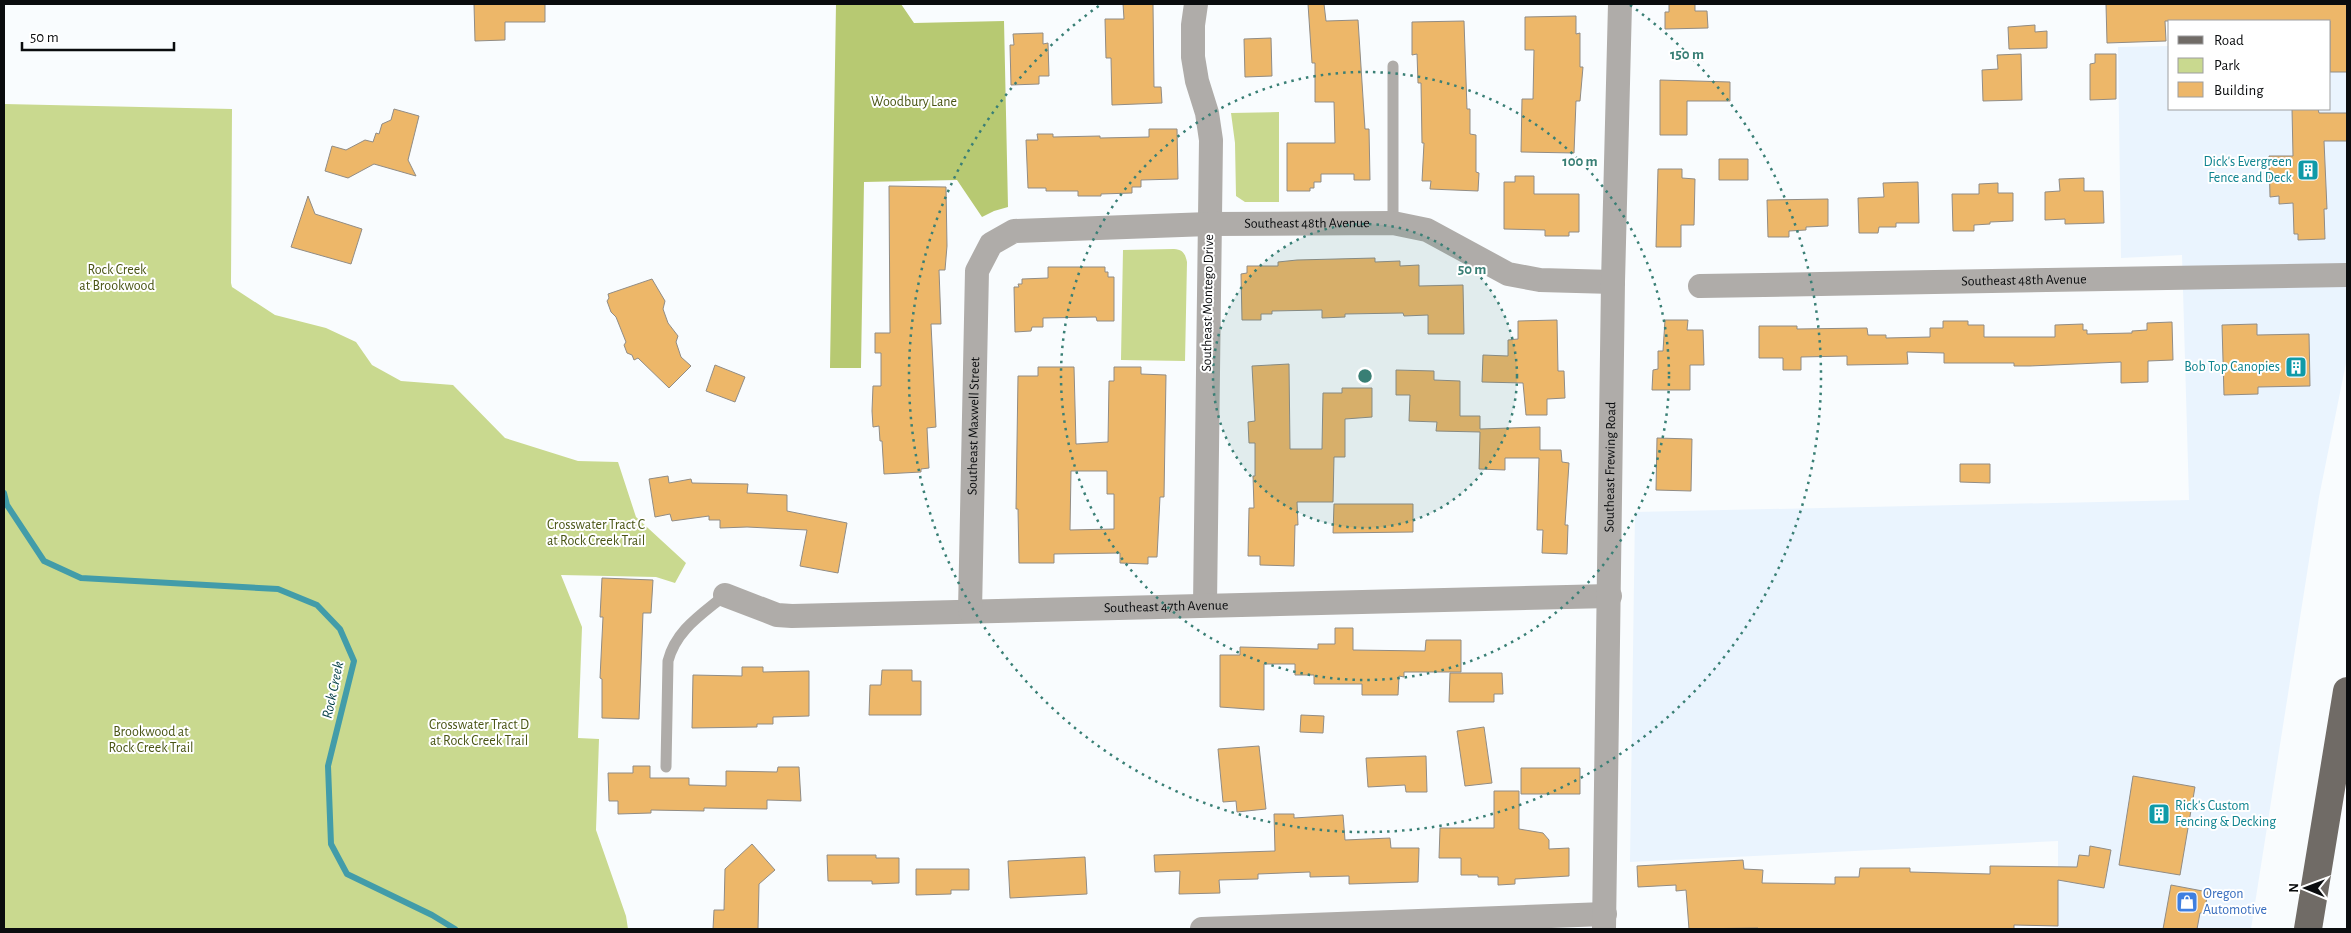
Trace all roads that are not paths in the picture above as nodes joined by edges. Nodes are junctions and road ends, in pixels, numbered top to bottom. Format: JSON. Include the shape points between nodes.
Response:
{"nodes":[{"id":1,"x":1196,"y":4,"type":"edge"},
{"id":2,"x":1620,"y":4,"type":"edge"},
{"id":3,"x":1393,"y":66,"type":"dead end"},
{"id":4,"x":1393,"y":223,"type":"junction"},
{"id":5,"x":1209,"y":224,"type":"junction"},
{"id":6,"x":991,"y":244,"type":"joint"},
{"id":7,"x":2347,"y":275,"type":"edge"},
{"id":8,"x":1613,"y":282,"type":"junction"},
{"id":9,"x":1700,"y":286,"type":"dead end"},
{"id":10,"x":725,"y":595,"type":"joint"},
{"id":11,"x":1610,"y":596,"type":"junction"},
{"id":12,"x":1206,"y":605,"type":"junction"},
{"id":13,"x":970,"y":611,"type":"junction"},
{"id":14,"x":2347,"y":691,"type":"edge"},
{"id":15,"x":666,"y":767,"type":"dead end"},
{"id":16,"x":1604,"y":922,"type":"edge"},
{"id":17,"x":1202,"y":929,"type":"edge"},
{"id":18,"x":2308,"y":929,"type":"edge"}],
"edges":[{"from":1,"to":5,"type":"street","name":"Southeast Montego Drive","via":[[1193,57],[1211,140]]},
{"from":2,"to":8,"type":"street","name":"Southeast Frewing Road"},
{"from":3,"to":4,"type":"lane"},
{"from":4,"to":5,"type":"street","name":"Southeast 48th Avenue"},
{"from":4,"to":8,"type":"street","name":"Southeast 48th Avenue","via":[[1427,230],[1508,274],[1540,280]]},
{"from":5,"to":6,"type":"street","name":"Southeast 48th Avenue","via":[[1014,231]]},
{"from":5,"to":12,"type":"street","name":"Southeast Montego Drive"},
{"from":6,"to":13,"type":"street","name":"Southeast Maxwell Street","via":[[978,271]]},
{"from":7,"to":9,"type":"street","name":"Southeast 48th Avenue"},
{"from":8,"to":11,"type":"street","name":"Southeast Frewing Road"},
{"from":10,"to":13,"type":"street","name":"Southeast 47th Avenue","via":[[777,614],[792,616]]},
{"from":10,"to":15,"type":"lane","via":[[687,627],[672,645],[668,661]]},
{"from":11,"to":12,"type":"street","name":"Southeast 47th Avenue"},
{"from":11,"to":16,"type":"street","name":"Southeast Frewing Road"},
{"from":12,"to":13,"type":"street","name":"Southeast 47th Avenue"},
{"from":14,"to":18,"type":"main road"},
{"from":16,"to":17,"type":"street"}]}
